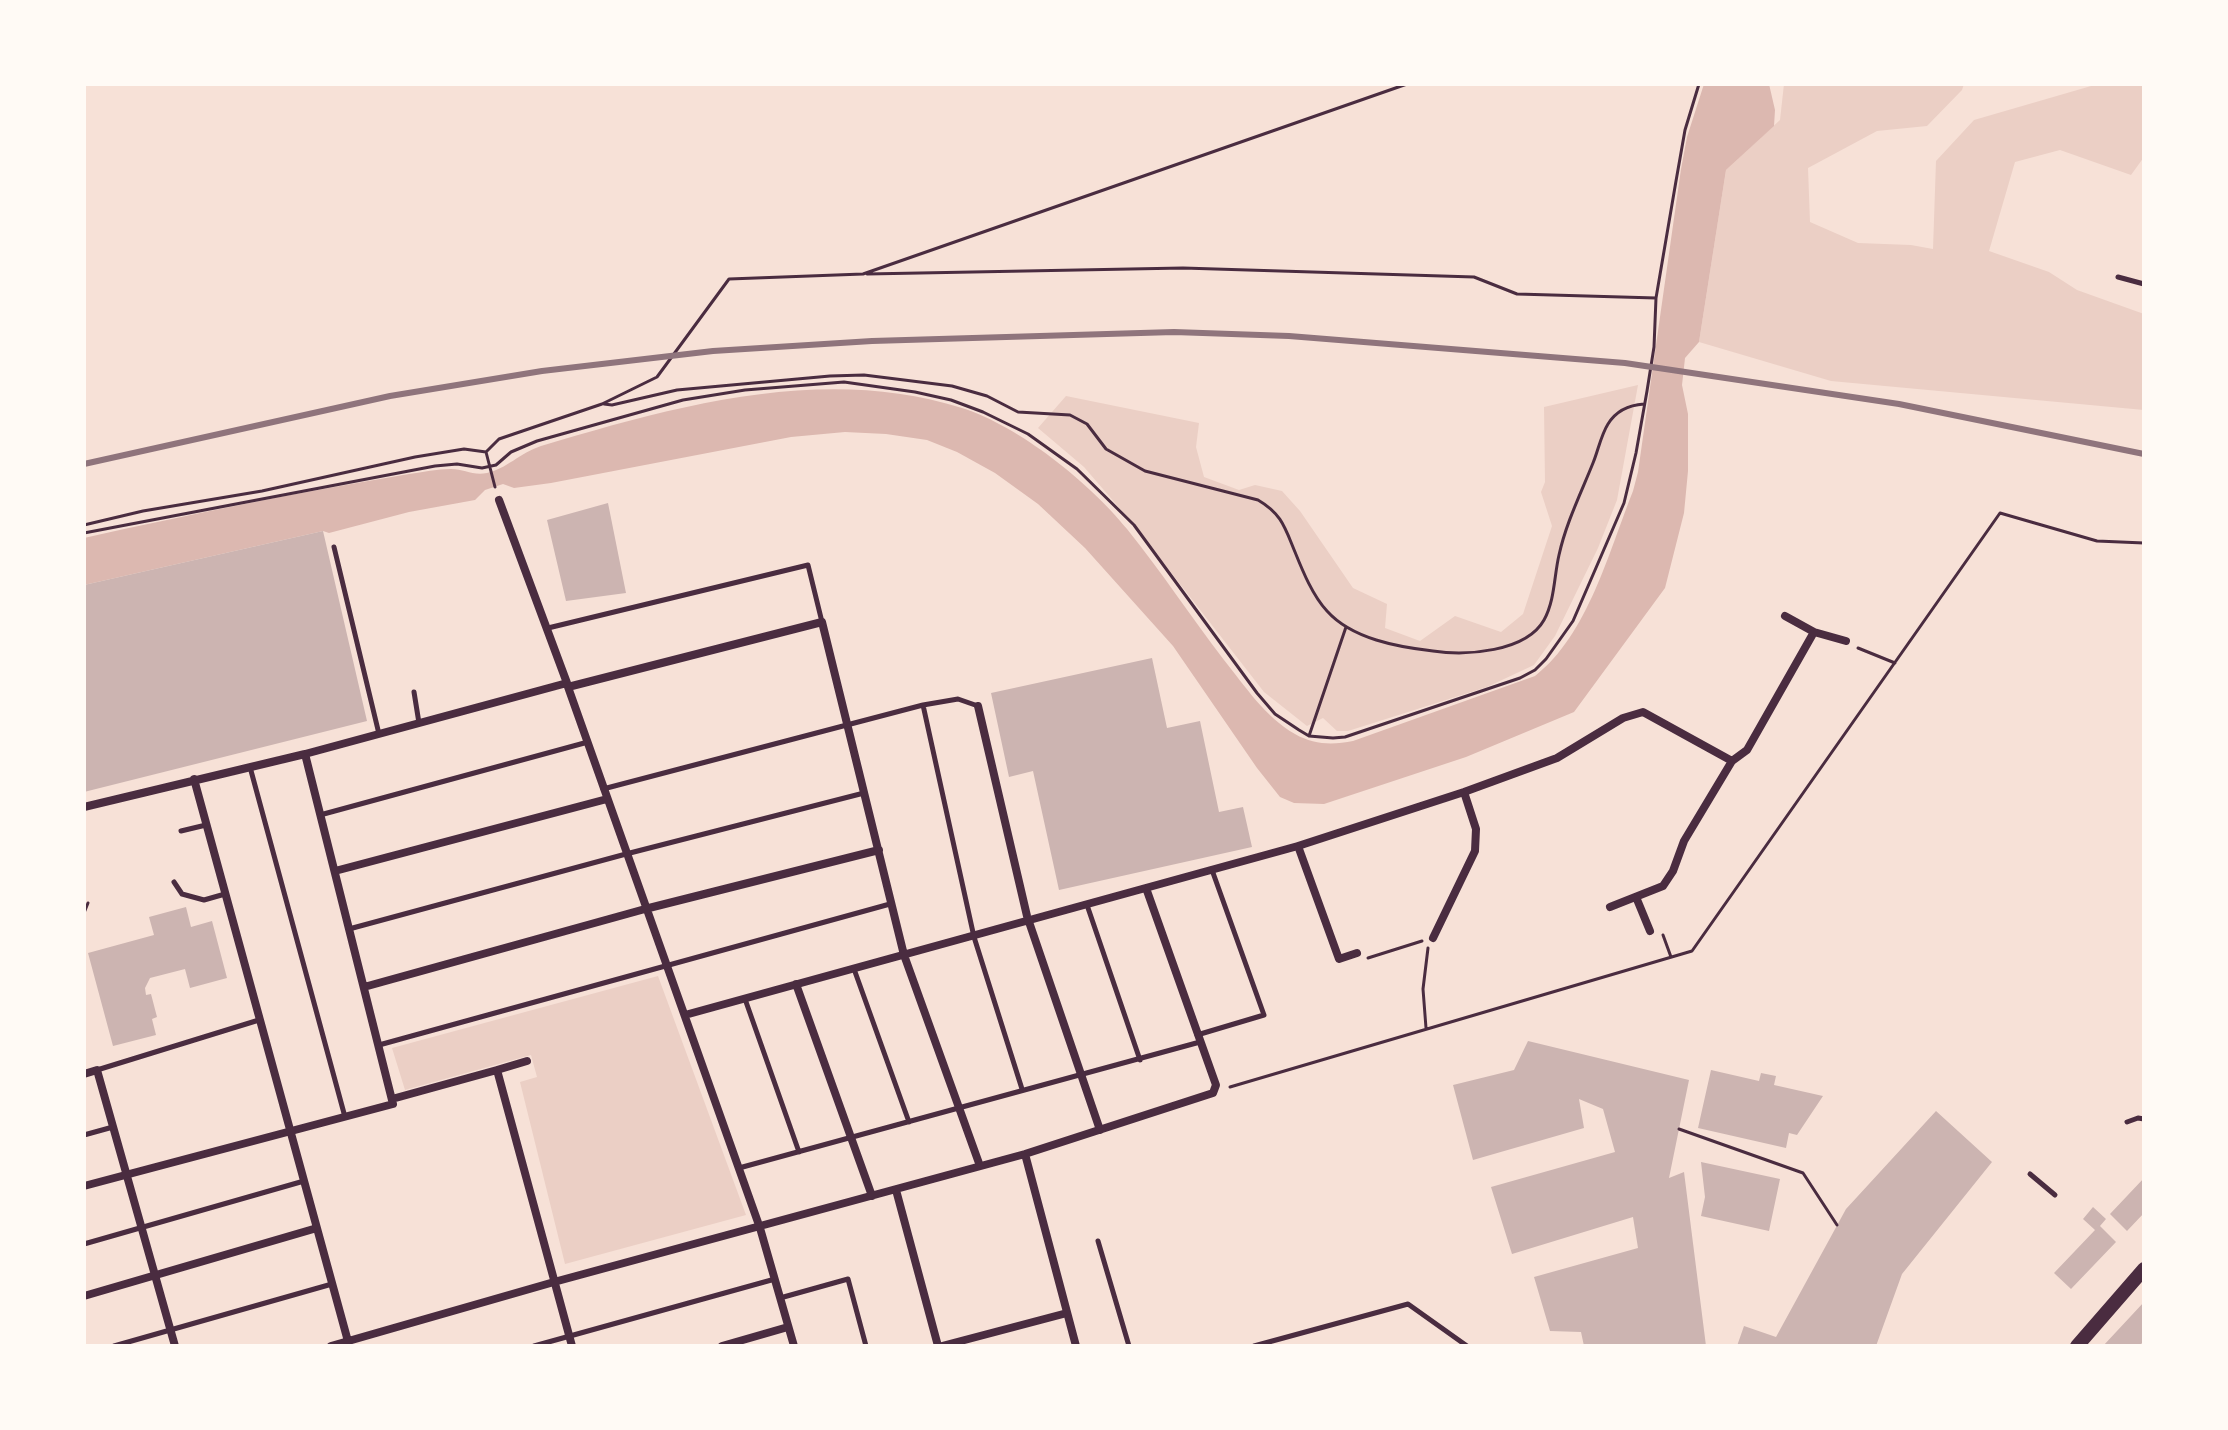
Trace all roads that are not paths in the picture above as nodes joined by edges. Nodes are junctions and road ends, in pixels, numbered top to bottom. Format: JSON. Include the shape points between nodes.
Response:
{"nodes":[{"id":1,"x":2118,"y":277,"type":"dead end"},
{"id":2,"x":2144,"y":284,"type":"edge"},
{"id":3,"x":499,"y":500,"type":"road end"},
{"id":4,"x":334,"y":547,"type":"dead end"},
{"id":5,"x":1785,"y":616,"type":"dead end"},
{"id":6,"x":822,"y":622,"type":"junction"},
{"id":7,"x":548,"y":628,"type":"junction"},
{"id":8,"x":1814,"y":632,"type":"junction"},
{"id":9,"x":1846,"y":641,"type":"road end"},
{"id":10,"x":568,"y":685,"type":"junction"},
{"id":11,"x":414,"y":692,"type":"dead end"},
{"id":12,"x":923,"y":705,"type":"junction"},
{"id":13,"x":978,"y":706,"type":"joint"},
{"id":14,"x":419,"y":723,"type":"junction"},
{"id":15,"x":849,"y":725,"type":"junction"},
{"id":16,"x":379,"y":734,"type":"junction"},
{"id":17,"x":588,"y":742,"type":"junction"},
{"id":18,"x":305,"y":754,"type":"junction"},
{"id":19,"x":1732,"y":761,"type":"junction"},
{"id":20,"x":250,"y":766,"type":"junction"},
{"id":21,"x":194,"y":779,"type":"junction"},
{"id":22,"x":603,"y":789,"type":"junction"},
{"id":23,"x":1464,"y":792,"type":"junction"},
{"id":24,"x":865,"y":793,"type":"junction"},
{"id":25,"x":607,"y":799,"type":"junction"},
{"id":26,"x":84,"y":807,"type":"edge"},
{"id":27,"x":320,"y":815,"type":"junction"},
{"id":28,"x":206,"y":825,"type":"junction"},
{"id":29,"x":181,"y":831,"type":"dead end"},
{"id":30,"x":1298,"y":846,"type":"junction"},
{"id":31,"x":879,"y":850,"type":"junction"},
{"id":32,"x":626,"y":854,"type":"junction"},
{"id":33,"x":1212,"y":870,"type":"junction"},
{"id":34,"x":335,"y":871,"type":"junction"},
{"id":35,"x":174,"y":882,"type":"dead end"},
{"id":36,"x":1146,"y":888,"type":"junction"},
{"id":37,"x":226,"y":894,"type":"junction"},
{"id":38,"x":1636,"y":897,"type":"junction"},
{"id":39,"x":892,"y":904,"type":"junction"},
{"id":40,"x":1086,"y":904,"type":"junction"},
{"id":41,"x":1610,"y":907,"type":"dead end"},
{"id":42,"x":645,"y":909,"type":"junction"},
{"id":43,"x":1028,"y":920,"type":"junction"},
{"id":44,"x":349,"y":929,"type":"junction"},
{"id":45,"x":1650,"y":931,"type":"dead end"},
{"id":46,"x":974,"y":937,"type":"junction"},
{"id":47,"x":1433,"y":938,"type":"road end"},
{"id":48,"x":1357,"y":953,"type":"road end"},
{"id":49,"x":904,"y":955,"type":"junction"},
{"id":50,"x":666,"y":966,"type":"junction"},
{"id":51,"x":854,"y":968,"type":"junction"},
{"id":52,"x":796,"y":984,"type":"junction"},
{"id":53,"x":364,"y":987,"type":"junction"},
{"id":54,"x":745,"y":999,"type":"junction"},
{"id":55,"x":685,"y":1015,"type":"junction"},
{"id":56,"x":260,"y":1019,"type":"junction"},
{"id":57,"x":1199,"y":1039,"type":"junction"},
{"id":58,"x":379,"y":1045,"type":"junction"},
{"id":59,"x":1140,"y":1060,"type":"junction"},
{"id":60,"x":527,"y":1061,"type":"dead end"},
{"id":61,"x":97,"y":1070,"type":"junction"},
{"id":62,"x":497,"y":1070,"type":"junction"},
{"id":63,"x":84,"y":1074,"type":"edge"},
{"id":64,"x":1082,"y":1075,"type":"junction"},
{"id":65,"x":1022,"y":1089,"type":"junction"},
{"id":66,"x":393,"y":1102,"type":"junction"},
{"id":67,"x":959,"y":1108,"type":"junction"},
{"id":68,"x":345,"y":1117,"type":"junction"},
{"id":69,"x":2144,"y":1119,"type":"edge"},
{"id":70,"x":909,"y":1122,"type":"junction"},
{"id":71,"x":2127,"y":1122,"type":"dead end"},
{"id":72,"x":113,"y":1127,"type":"junction"},
{"id":73,"x":1100,"y":1130,"type":"junction"},
{"id":74,"x":291,"y":1132,"type":"junction"},
{"id":75,"x":84,"y":1135,"type":"edge"},
{"id":76,"x":850,"y":1138,"type":"junction"},
{"id":77,"x":799,"y":1152,"type":"junction"},
{"id":78,"x":1025,"y":1154,"type":"junction"},
{"id":79,"x":980,"y":1166,"type":"junction"},
{"id":80,"x":739,"y":1168,"type":"junction"},
{"id":81,"x":126,"y":1174,"type":"junction"},
{"id":82,"x":2030,"y":1174,"type":"dead end"},
{"id":83,"x":304,"y":1181,"type":"junction"},
{"id":84,"x":84,"y":1186,"type":"edge"},
{"id":85,"x":896,"y":1190,"type":"junction"},
{"id":86,"x":2055,"y":1195,"type":"dead end"},
{"id":87,"x":872,"y":1196,"type":"junction"},
{"id":88,"x":142,"y":1227,"type":"junction"},
{"id":89,"x":317,"y":1228,"type":"junction"},
{"id":90,"x":760,"y":1228,"type":"junction"},
{"id":91,"x":1098,"y":1241,"type":"dead end"},
{"id":92,"x":84,"y":1244,"type":"edge"},
{"id":93,"x":2144,"y":1269,"type":"edge"},
{"id":94,"x":155,"y":1275,"type":"junction"},
{"id":95,"x":775,"y":1279,"type":"junction"},
{"id":96,"x":554,"y":1282,"type":"junction"},
{"id":97,"x":332,"y":1284,"type":"junction"},
{"id":98,"x":84,"y":1296,"type":"edge"},
{"id":99,"x":780,"y":1298,"type":"junction"},
{"id":100,"x":1067,"y":1313,"type":"junction"},
{"id":101,"x":788,"y":1327,"type":"junction"},
{"id":102,"x":171,"y":1330,"type":"junction"},
{"id":103,"x":570,"y":1341,"type":"edge"},
{"id":104,"x":348,"y":1344,"type":"edge"},
{"id":105,"x":114,"y":1346,"type":"edge"},
{"id":106,"x":175,"y":1346,"type":"edge"},
{"id":107,"x":331,"y":1346,"type":"edge"},
{"id":108,"x":534,"y":1346,"type":"edge"},
{"id":109,"x":722,"y":1346,"type":"edge"},
{"id":110,"x":794,"y":1346,"type":"edge"},
{"id":111,"x":866,"y":1346,"type":"edge"},
{"id":112,"x":940,"y":1346,"type":"edge"},
{"id":113,"x":1076,"y":1346,"type":"edge"},
{"id":114,"x":1129,"y":1346,"type":"edge"},
{"id":115,"x":1254,"y":1346,"type":"edge"},
{"id":116,"x":1467,"y":1346,"type":"edge"},
{"id":117,"x":2077,"y":1346,"type":"edge"}],
"edges":[{"from":1,"to":2,"type":"lane"},
{"from":3,"to":7,"type":"street"},
{"from":4,"to":16,"type":"lane"},
{"from":5,"to":8,"type":"street"},
{"from":6,"to":7,"type":"lane","via":[[808,565]]},
{"from":6,"to":10,"type":"street"},
{"from":6,"to":15,"type":"street"},
{"from":7,"to":10,"type":"street"},
{"from":8,"to":9,"type":"street"},
{"from":8,"to":19,"type":"street","via":[[1747,750]]},
{"from":10,"to":14,"type":"street"},
{"from":10,"to":17,"type":"street"},
{"from":11,"to":14,"type":"lane"},
{"from":12,"to":13,"type":"lane","via":[[958,699]]},
{"from":12,"to":15,"type":"lane"},
{"from":12,"to":46,"type":"lane"},
{"from":13,"to":43,"type":"street"},
{"from":14,"to":16,"type":"street"},
{"from":15,"to":22,"type":"lane"},
{"from":15,"to":24,"type":"street"},
{"from":16,"to":18,"type":"street"},
{"from":17,"to":22,"type":"street"},
{"from":17,"to":27,"type":"lane"},
{"from":18,"to":20,"type":"street"},
{"from":18,"to":27,"type":"street"},
{"from":19,"to":23,"type":"street","via":[[1643,712],[1623,718],[1557,758]]},
{"from":19,"to":38,"type":"street","via":[[1684,841],[1668,879]]},
{"from":20,"to":21,"type":"street"},
{"from":20,"to":68,"type":"lane"},
{"from":21,"to":26,"type":"street"},
{"from":21,"to":28,"type":"street"},
{"from":22,"to":25,"type":"street"},
{"from":23,"to":30,"type":"street"},
{"from":23,"to":47,"type":"street","via":[[1476,829],[1475,851]]},
{"from":24,"to":31,"type":"street"},
{"from":24,"to":32,"type":"lane"},
{"from":25,"to":32,"type":"street"},
{"from":25,"to":34,"type":"street"},
{"from":27,"to":34,"type":"street"},
{"from":28,"to":29,"type":"lane"},
{"from":28,"to":37,"type":"street"},
{"from":30,"to":33,"type":"street"},
{"from":30,"to":48,"type":"street","via":[[1339,959]]},
{"from":31,"to":39,"type":"street"},
{"from":31,"to":42,"type":"street"},
{"from":32,"to":42,"type":"street"},
{"from":32,"to":44,"type":"lane"},
{"from":33,"to":36,"type":"street"},
{"from":33,"to":57,"type":"lane","via":[[1264,1015]]},
{"from":34,"to":44,"type":"street"},
{"from":35,"to":37,"type":"lane","via":[[182,894],[204,900]]},
{"from":36,"to":40,"type":"street"},
{"from":36,"to":57,"type":"street"},
{"from":37,"to":56,"type":"street"},
{"from":38,"to":41,"type":"street"},
{"from":38,"to":45,"type":"street"},
{"from":39,"to":49,"type":"street"},
{"from":39,"to":50,"type":"lane"},
{"from":40,"to":43,"type":"street"},
{"from":40,"to":59,"type":"lane"},
{"from":42,"to":50,"type":"street"},
{"from":42,"to":53,"type":"street"},
{"from":43,"to":46,"type":"street"},
{"from":43,"to":64,"type":"street"},
{"from":44,"to":53,"type":"street"},
{"from":46,"to":49,"type":"street"},
{"from":46,"to":65,"type":"lane"},
{"from":49,"to":51,"type":"street"},
{"from":49,"to":67,"type":"street"},
{"from":50,"to":55,"type":"street"},
{"from":50,"to":58,"type":"lane"},
{"from":51,"to":52,"type":"street"},
{"from":51,"to":70,"type":"lane"},
{"from":52,"to":54,"type":"street"},
{"from":52,"to":76,"type":"street"},
{"from":53,"to":58,"type":"street"},
{"from":54,"to":55,"type":"street"},
{"from":54,"to":77,"type":"lane"},
{"from":55,"to":80,"type":"street"},
{"from":56,"to":61,"type":"lane"},
{"from":56,"to":74,"type":"street"},
{"from":57,"to":59,"type":"lane"},
{"from":57,"to":73,"type":"street","via":[[1216,1085],[1213,1093]]},
{"from":58,"to":66,"type":"street"},
{"from":59,"to":64,"type":"lane"},
{"from":60,"to":62,"type":"street"},
{"from":61,"to":63,"type":"street"},
{"from":61,"to":72,"type":"street"},
{"from":62,"to":66,"type":"street"},
{"from":62,"to":96,"type":"street"},
{"from":64,"to":65,"type":"lane"},
{"from":64,"to":73,"type":"street"},
{"from":65,"to":67,"type":"lane"},
{"from":66,"to":68,"type":"street"},
{"from":67,"to":70,"type":"lane"},
{"from":67,"to":79,"type":"street"},
{"from":68,"to":74,"type":"street"},
{"from":69,"to":71,"type":"lane"},
{"from":70,"to":76,"type":"lane"},
{"from":72,"to":75,"type":"lane"},
{"from":72,"to":81,"type":"street"},
{"from":73,"to":78,"type":"street"},
{"from":74,"to":81,"type":"street"},
{"from":74,"to":83,"type":"street"},
{"from":76,"to":77,"type":"lane"},
{"from":76,"to":87,"type":"street"},
{"from":77,"to":80,"type":"lane"},
{"from":78,"to":79,"type":"street"},
{"from":78,"to":100,"type":"street"},
{"from":79,"to":85,"type":"street"},
{"from":80,"to":90,"type":"street"},
{"from":81,"to":84,"type":"street"},
{"from":81,"to":88,"type":"street"},
{"from":82,"to":86,"type":"lane"},
{"from":83,"to":88,"type":"lane"},
{"from":83,"to":89,"type":"street"},
{"from":85,"to":87,"type":"street"},
{"from":85,"to":112,"type":"street"},
{"from":87,"to":90,"type":"street"},
{"from":88,"to":92,"type":"lane"},
{"from":88,"to":94,"type":"street"},
{"from":89,"to":94,"type":"street"},
{"from":89,"to":97,"type":"street"},
{"from":90,"to":95,"type":"street"},
{"from":90,"to":96,"type":"street"},
{"from":91,"to":114,"type":"lane"},
{"from":93,"to":117,"type":"street"},
{"from":94,"to":98,"type":"street"},
{"from":94,"to":102,"type":"street"},
{"from":95,"to":99,"type":"street"},
{"from":95,"to":103,"type":"lane"},
{"from":96,"to":103,"type":"street"},
{"from":96,"to":104,"type":"street"},
{"from":97,"to":102,"type":"lane"},
{"from":97,"to":104,"type":"street"},
{"from":99,"to":101,"type":"street"},
{"from":99,"to":111,"type":"lane","via":[[848,1279]]},
{"from":100,"to":112,"type":"street"},
{"from":100,"to":113,"type":"street"},
{"from":101,"to":109,"type":"street"},
{"from":101,"to":110,"type":"street"},
{"from":102,"to":105,"type":"lane"},
{"from":102,"to":106,"type":"street"},
{"from":103,"to":108,"type":"lane"},
{"from":104,"to":107,"type":"street"},
{"from":115,"to":116,"type":"lane","via":[[1408,1304]]}]}
